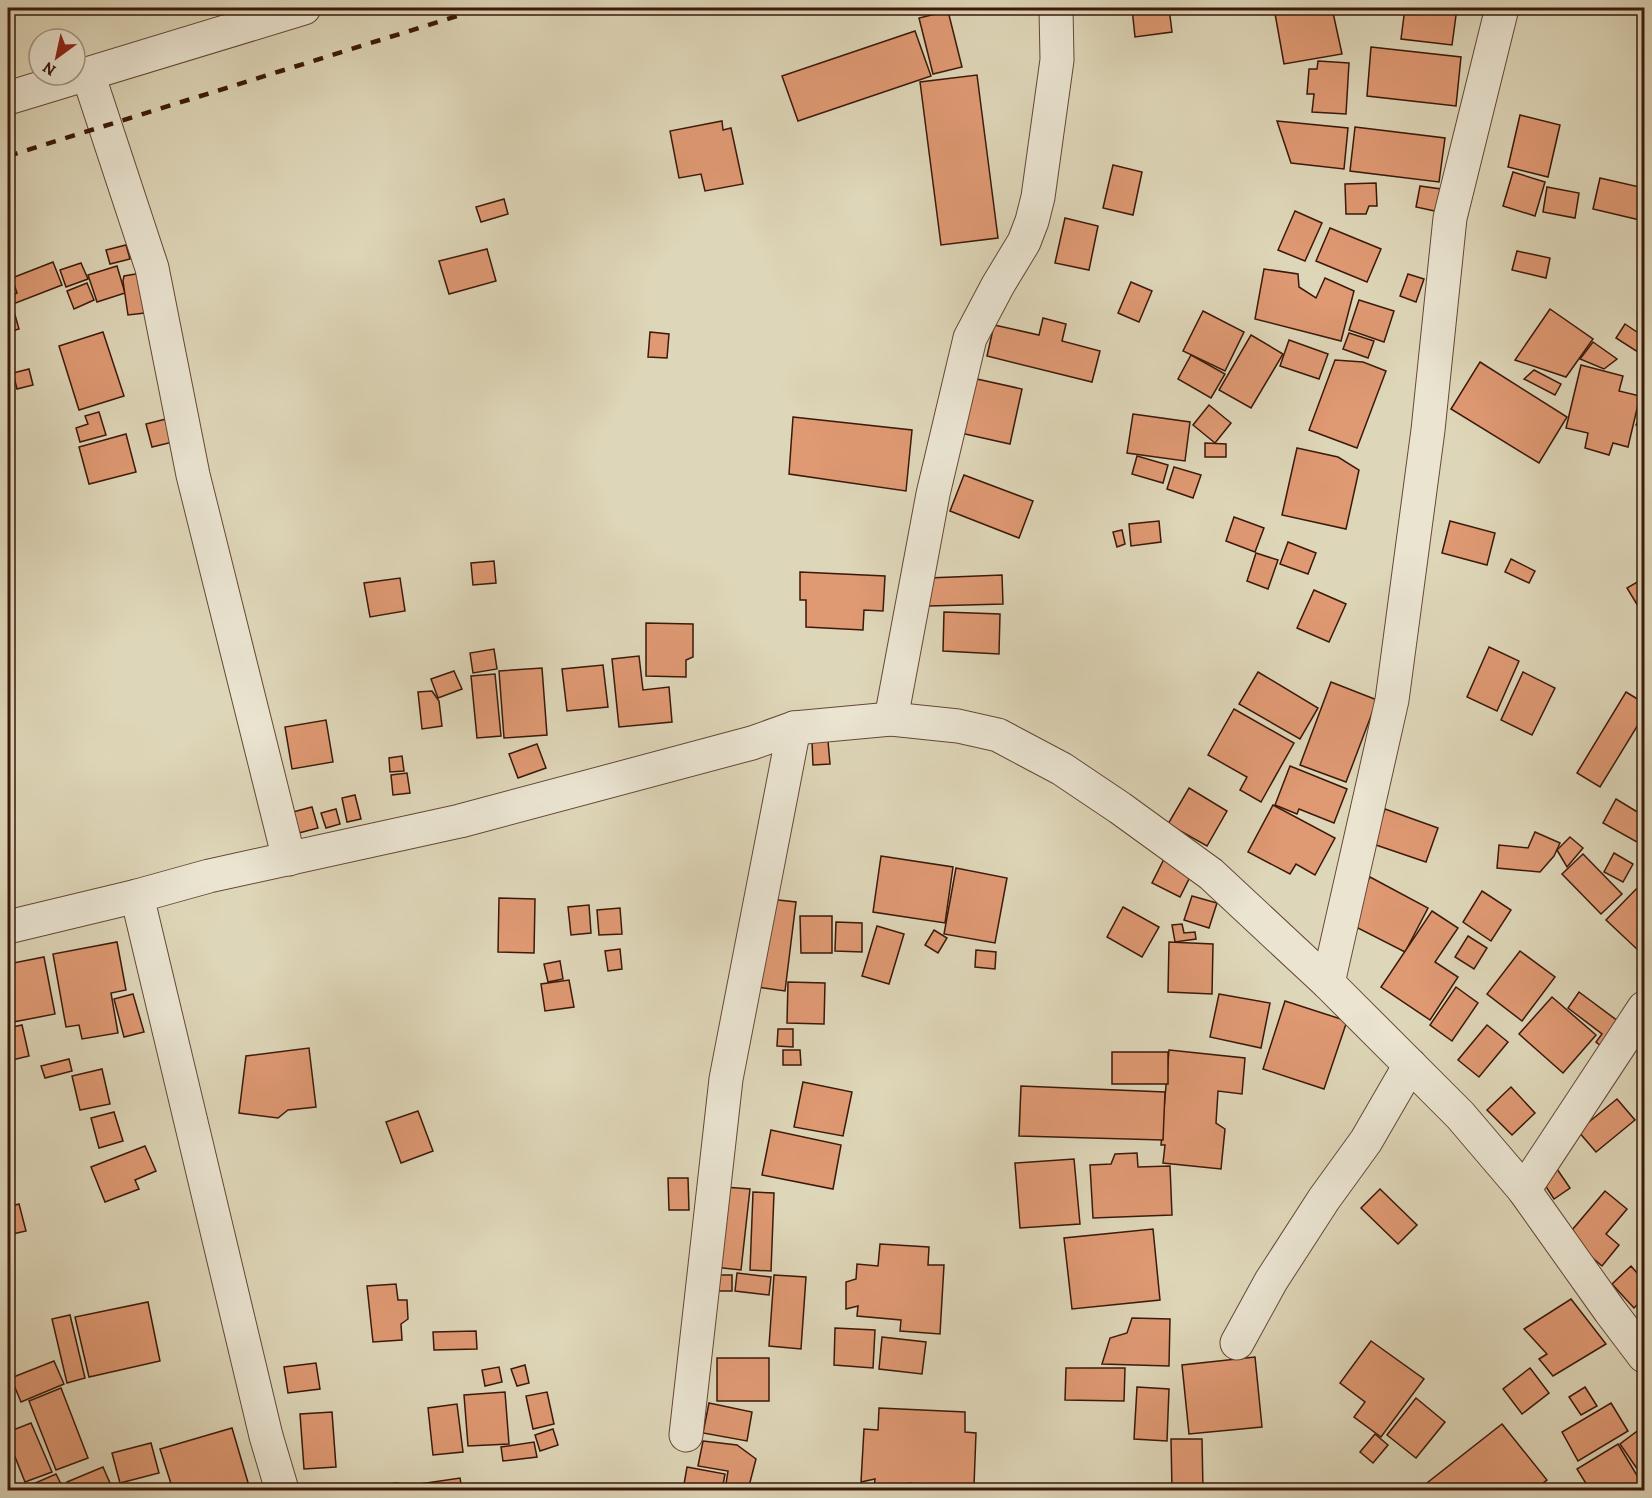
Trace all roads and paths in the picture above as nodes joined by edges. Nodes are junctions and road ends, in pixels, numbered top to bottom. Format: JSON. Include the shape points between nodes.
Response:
{"nodes":[{"id":1,"x":304,"y":8,"type":"edge"},
{"id":2,"x":1056,"y":8,"type":"edge"},
{"id":3,"x":1502,"y":8,"type":"edge"},
{"id":4,"x":88,"y":74,"type":"junction"},
{"id":5,"x":8,"y":98,"type":"edge"},
{"id":6,"x":891,"y":719,"type":"junction"},
{"id":7,"x":794,"y":728,"type":"junction"},
{"id":8,"x":289,"y":859,"type":"junction"},
{"id":9,"x":137,"y":896,"type":"junction"},
{"id":10,"x":8,"y":927,"type":"edge"},
{"id":11,"x":1328,"y":982,"type":"junction"},
{"id":12,"x":1644,"y":1008,"type":"edge"},
{"id":13,"x":1410,"y":1065,"type":"junction"},
{"id":14,"x":1524,"y":1190,"type":"junction"},
{"id":15,"x":1237,"y":1343,"type":"dead end"},
{"id":16,"x":1644,"y":1356,"type":"edge"},
{"id":17,"x":686,"y":1435,"type":"dead end"},
{"id":18,"x":282,"y":1491,"type":"edge"}],
"edges":[{"from":1,"to":4,"type":"street"},
{"from":2,"to":6,"type":"street","via":[[1057,60],[1038,196],[1024,242],[970,338],[933,494]]},
{"from":3,"to":11,"type":"street","via":[[1450,218],[1428,430],[1392,700]]},
{"from":4,"to":5,"type":"street"},
{"from":4,"to":8,"type":"street","via":[[152,268],[193,475]]},
{"from":6,"to":7,"type":"street"},
{"from":6,"to":11,"type":"street","via":[[999,735],[1062,769],[1211,874]]},
{"from":7,"to":8,"type":"street","via":[[752,743],[460,821]]},
{"from":7,"to":17,"type":"street","via":[[726,1079]]},
{"from":8,"to":9,"type":"street"},
{"from":9,"to":10,"type":"street"},
{"from":9,"to":18,"type":"street"},
{"from":11,"to":13,"type":"street"},
{"from":12,"to":14,"type":"street"},
{"from":13,"to":14,"type":"street","via":[[1460,1115]]},
{"from":13,"to":15,"type":"street","via":[[1366,1141],[1271,1281]]},
{"from":14,"to":16,"type":"street"}]}
